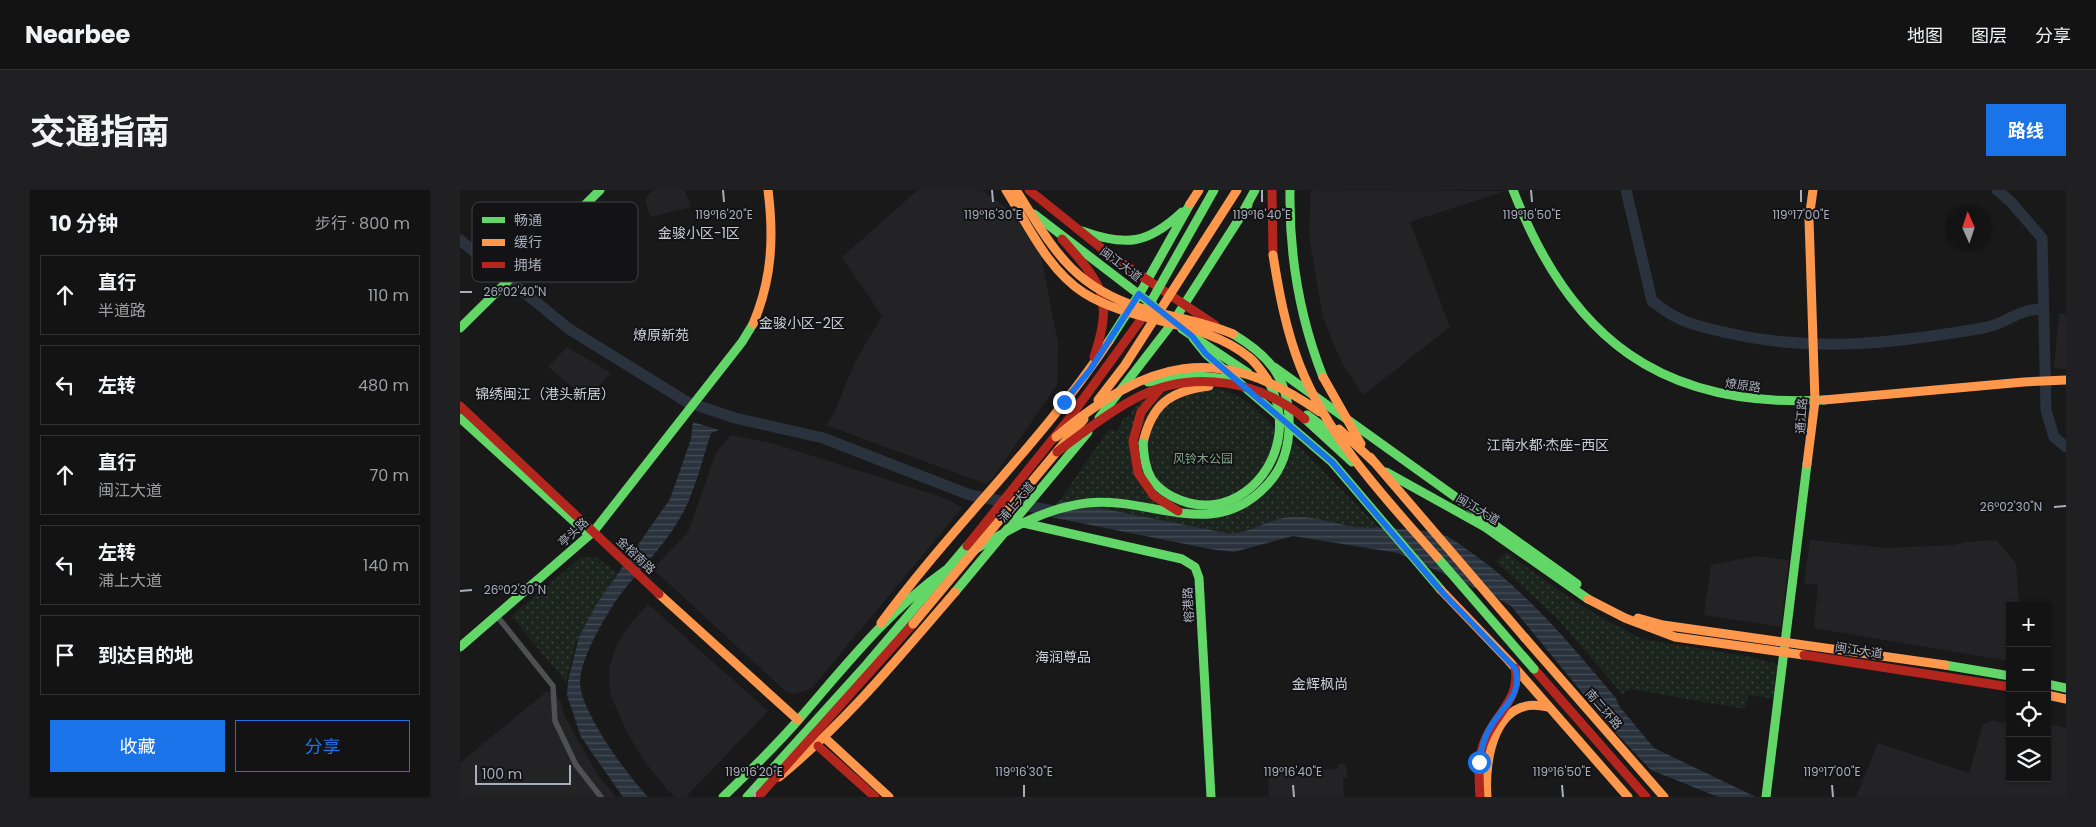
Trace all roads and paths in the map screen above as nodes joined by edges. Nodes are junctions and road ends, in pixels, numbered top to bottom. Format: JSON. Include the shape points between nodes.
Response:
{"nodes":[{"id":1,"x":600,"y":190,"type":"edge"},
{"id":2,"x":768,"y":190,"type":"edge"},
{"id":3,"x":1002,"y":190,"type":"edge"},
{"id":4,"x":1006,"y":190,"type":"edge"},
{"id":5,"x":1016,"y":190,"type":"edge"},
{"id":6,"x":1030,"y":190,"type":"edge"},
{"id":7,"x":1199,"y":190,"type":"edge"},
{"id":8,"x":1214,"y":190,"type":"edge"},
{"id":9,"x":1237,"y":190,"type":"edge"},
{"id":10,"x":1255,"y":190,"type":"edge"},
{"id":11,"x":1259,"y":190,"type":"edge"},
{"id":12,"x":1272,"y":190,"type":"edge"},
{"id":13,"x":1290,"y":190,"type":"edge"},
{"id":14,"x":1513,"y":190,"type":"edge"},
{"id":15,"x":1813,"y":190,"type":"edge"},
{"id":16,"x":588,"y":202,"type":"edge"},
{"id":17,"x":1190,"y":204,"type":"junction"},
{"id":18,"x":1244,"y":210,"type":"junction"},
{"id":19,"x":1076,"y":228,"type":"junction"},
{"id":20,"x":1054,"y":229,"type":"junction"},
{"id":21,"x":506,"y":282,"type":"edge"},
{"id":22,"x":1148,"y":282,"type":"junction"},
{"id":23,"x":1139,"y":294,"type":"junction"},
{"id":24,"x":1186,"y":304,"type":"junction"},
{"id":25,"x":1173,"y":322,"type":"junction"},
{"id":26,"x":460,"y":328,"type":"edge"},
{"id":27,"x":1192,"y":336,"type":"junction"},
{"id":28,"x":1214,"y":367,"type":"junction"},
{"id":29,"x":1090,"y":370,"type":"junction"},
{"id":30,"x":2062,"y":380,"type":"edge"},
{"id":31,"x":1231,"y":383,"type":"junction"},
{"id":32,"x":1242,"y":383,"type":"junction"},
{"id":33,"x":1119,"y":392,"type":"junction"},
{"id":34,"x":1815,"y":401,"type":"junction"},
{"id":35,"x":460,"y":406,"type":"edge"},
{"id":36,"x":460,"y":418,"type":"edge"},
{"id":37,"x":1294,"y":427,"type":"junction"},
{"id":38,"x":1056,"y":437,"type":"junction"},
{"id":39,"x":1057,"y":452,"type":"junction"},
{"id":40,"x":1374,"y":462,"type":"junction"},
{"id":41,"x":1362,"y":469,"type":"junction"},
{"id":42,"x":1393,"y":478,"type":"junction"},
{"id":43,"x":1207,"y":516,"type":"junction"},
{"id":44,"x":1020,"y":518,"type":"junction"},
{"id":45,"x":592,"y":533,"type":"junction"},
{"id":46,"x":976,"y":549,"type":"junction"},
{"id":47,"x":949,"y":568,"type":"junction"},
{"id":48,"x":497,"y":616,"type":"junction"},
{"id":49,"x":881,"y":623,"type":"junction"},
{"id":50,"x":1785,"y":642,"type":"junction"},
{"id":51,"x":460,"y":647,"type":"edge"},
{"id":52,"x":1785,"y":652,"type":"junction"},
{"id":53,"x":1515,"y":668,"type":"junction"},
{"id":54,"x":2006,"y":675,"type":"edge"},
{"id":55,"x":2051,"y":685,"type":"edge"},
{"id":56,"x":2006,"y":686,"type":"edge"},
{"id":57,"x":2066,"y":688,"type":"edge"},
{"id":58,"x":2051,"y":696,"type":"edge"},
{"id":59,"x":2066,"y":699,"type":"edge"},
{"id":60,"x":1548,"y":707,"type":"junction"},
{"id":61,"x":798,"y":720,"type":"junction"},
{"id":62,"x":825,"y":738,"type":"junction"},
{"id":63,"x":818,"y":746,"type":"junction"},
{"id":64,"x":1635,"y":764,"type":"junction"},
{"id":65,"x":1624,"y":772,"type":"junction"},
{"id":66,"x":773,"y":782,"type":"junction"},
{"id":67,"x":601,"y":797,"type":"edge"},
{"id":68,"x":723,"y":797,"type":"edge"},
{"id":69,"x":747,"y":797,"type":"edge"},
{"id":70,"x":758,"y":797,"type":"edge"},
{"id":71,"x":875,"y":797,"type":"edge"},
{"id":72,"x":889,"y":797,"type":"edge"},
{"id":73,"x":1211,"y":797,"type":"edge"},
{"id":74,"x":1480,"y":797,"type":"edge"},
{"id":75,"x":1487,"y":797,"type":"edge"},
{"id":76,"x":1628,"y":797,"type":"edge"},
{"id":77,"x":1639,"y":797,"type":"edge"},
{"id":78,"x":1646,"y":797,"type":"edge"},
{"id":79,"x":1664,"y":797,"type":"edge"},
{"id":80,"x":1671,"y":797,"type":"edge"},
{"id":81,"x":1766,"y":797,"type":"edge"}],
"edges":[{"from":1,"to":16,"type":"main road"},
{"from":2,"to":45,"type":"main road","name":"亭头路","via":[[773,221],[772,252],[761,308],[742,342],[685,418]]},
{"from":3,"to":20,"type":"main road","name":"闽江大道"},
{"from":4,"to":31,"type":"main road","bridge":true,"via":[[1044,251],[1061,273],[1083,292],[1109,308],[1137,318],[1202,332],[1234,345],[1259,365],[1271,385],[1280,419],[1278,444],[1270,466],[1255,486],[1235,499],[1207,505],[1182,502],[1160,489],[1147,470],[1143,443],[1150,417],[1169,399],[1194,388]]},
{"from":5,"to":43,"type":"main road","bridge":true,"via":[[1052,246],[1088,284],[1139,309],[1204,323],[1240,336],[1269,361],[1284,390],[1290,419],[1288,447],[1279,471],[1263,493],[1239,509]]},
{"from":6,"to":19,"type":"main road","name":"闽江大道"},
{"from":7,"to":17,"type":"main road"},
{"from":8,"to":38,"type":"main road","bridge":true,"via":[[1140,321]]},
{"from":9,"to":39,"type":"main road","bridge":true,"via":[[1125,366]]},
{"from":10,"to":18,"type":"main road"},
{"from":11,"to":18,"type":"main road"},
{"from":12,"to":41,"type":"main road","bridge":true,"via":[[1274,262],[1289,335],[1318,403]]},
{"from":13,"to":40,"type":"main road","bridge":true,"via":[[1292,260],[1308,336],[1333,397]]},
{"from":14,"to":34,"type":"main road","name":"燎原路","via":[[1532,240],[1550,272],[1589,321],[1627,352],[1674,379],[1713,393],[1765,401]]},
{"from":15,"to":34,"type":"main road","name":"通江路","via":[[1810,219]]},
{"from":17,"to":19,"type":"main road","via":[[1170,225],[1145,240],[1105,240]]},
{"from":17,"to":22,"type":"main road","name":"浦上大道"},
{"from":18,"to":24,"type":"main road","name":"浦上大道"},
{"from":19,"to":22,"type":"main road","name":"闽江大道"},
{"from":20,"to":23,"type":"main road","name":"闽江大道"},
{"from":20,"to":29,"type":"main road","via":[[1095,277],[1104,298],[1106,323]]},
{"from":21,"to":26,"type":"main road"},
{"from":22,"to":23,"type":"main road","name":"浦上大道"},
{"from":22,"to":24,"type":"main road","name":"闽江大道"},
{"from":23,"to":25,"type":"main road","name":"闽江大道"},
{"from":23,"to":29,"type":"main road","name":"浦上大道"},
{"from":24,"to":25,"type":"main road","name":"浦上大道"},
{"from":24,"to":50,"type":"main road","name":"闽江大道","via":[[1595,597],[1628,615],[1663,625]]},
{"from":25,"to":27,"type":"main road","name":"闽江大道"},
{"from":25,"to":33,"type":"main road","name":"浦上大道"},
{"from":27,"to":32,"type":"main road","via":[[1206,354]]},
{"from":27,"to":42,"type":"main road","name":"闽江大道"},
{"from":28,"to":38,"type":"main road","bridge":true,"via":[[1177,369],[1137,381],[1097,403]]},
{"from":28,"to":40,"type":"main road","bridge":true,"via":[[1251,374],[1288,389],[1327,418]]},
{"from":28,"to":43,"type":"main road","bridge":true,"via":[[1188,374],[1161,388],[1142,412],[1133,441],[1138,472],[1154,496],[1180,511]]},
{"from":29,"to":49,"type":"main road","name":"浦上大道","via":[[900,596]]},
{"from":30,"to":34,"type":"main road","name":"燎原路"},
{"from":31,"to":39,"type":"main road","bridge":true,"via":[[1179,383],[1143,394],[1122,405]]},
{"from":31,"to":41,"type":"main road","bridge":true,"via":[[1283,403]]},
{"from":32,"to":33,"type":"main road","via":[[1215,376],[1186,375],[1150,381]]},
{"from":32,"to":37,"type":"main road"},
{"from":33,"to":44,"type":"main road","name":"浦上大道"},
{"from":34,"to":50,"type":"main road","name":"通江路"},
{"from":35,"to":45,"type":"main road","name":"金榕南路"},
{"from":36,"to":45,"type":"main road","name":"金榕南路"},
{"from":37,"to":42,"type":"main road"},
{"from":37,"to":53,"type":"main road","via":[[1332,462],[1443,593]]},
{"from":38,"to":47,"type":"main road"},
{"from":39,"to":46,"type":"main road","name":"浦上大道","bridge":true},
{"from":40,"to":64,"type":"main road","name":"南二环路","bridge":true},
{"from":41,"to":65,"type":"main road","bridge":true},
{"from":42,"to":52,"type":"main road","name":"闽江大道","via":[[1485,527],[1586,598],[1625,618],[1674,637]]},
{"from":43,"to":46,"type":"main road","bridge":true,"via":[[1091,502],[1056,508],[1026,519]]},
{"from":44,"to":62,"type":"main road","name":"浦上大道"},
{"from":44,"to":73,"type":"main road","name":"榕港路","via":[[1182,559],[1195,567],[1199,578]]},
{"from":45,"to":48,"type":"main road","name":"亭头路"},
{"from":45,"to":61,"type":"main road","name":"金榕南路"},
{"from":46,"to":66,"type":"main road","name":"浦上大道","bridge":true},
{"from":47,"to":49,"type":"main road"},
{"from":47,"to":69,"type":"main road"},
{"from":48,"to":51,"type":"main road","name":"亭头路"},
{"from":48,"to":67,"type":"street","via":[[553,686],[555,721],[576,765]]},
{"from":49,"to":61,"type":"main road"},
{"from":50,"to":52,"type":"main road","name":"通江路"},
{"from":50,"to":54,"type":"main road","name":"闽江大道"},
{"from":52,"to":56,"type":"main road","name":"闽江大道"},
{"from":52,"to":81,"type":"main road","name":"通江路"},
{"from":53,"to":60,"type":"main road"},
{"from":53,"to":74,"type":"main road","via":[[1514,696],[1492,724],[1481,750],[1478,768]]},
{"from":55,"to":57,"type":"main road"},
{"from":58,"to":59,"type":"main road"},
{"from":60,"to":75,"type":"main road","via":[[1536,703],[1522,706],[1511,712],[1501,726],[1488,756]]},
{"from":60,"to":76,"type":"main road"},
{"from":61,"to":68,"type":"main road"},
{"from":62,"to":63,"type":"main road","name":"浦上大道"},
{"from":62,"to":72,"type":"main road"},
{"from":63,"to":66,"type":"main road","name":"浦上大道"},
{"from":63,"to":71,"type":"main road"},
{"from":64,"to":79,"type":"main road","name":"南二环路"},
{"from":64,"to":80,"type":"main road"},
{"from":65,"to":77,"type":"main road"},
{"from":65,"to":78,"type":"main road"},
{"from":66,"to":70,"type":"main road","name":"浦上大道"}]}
